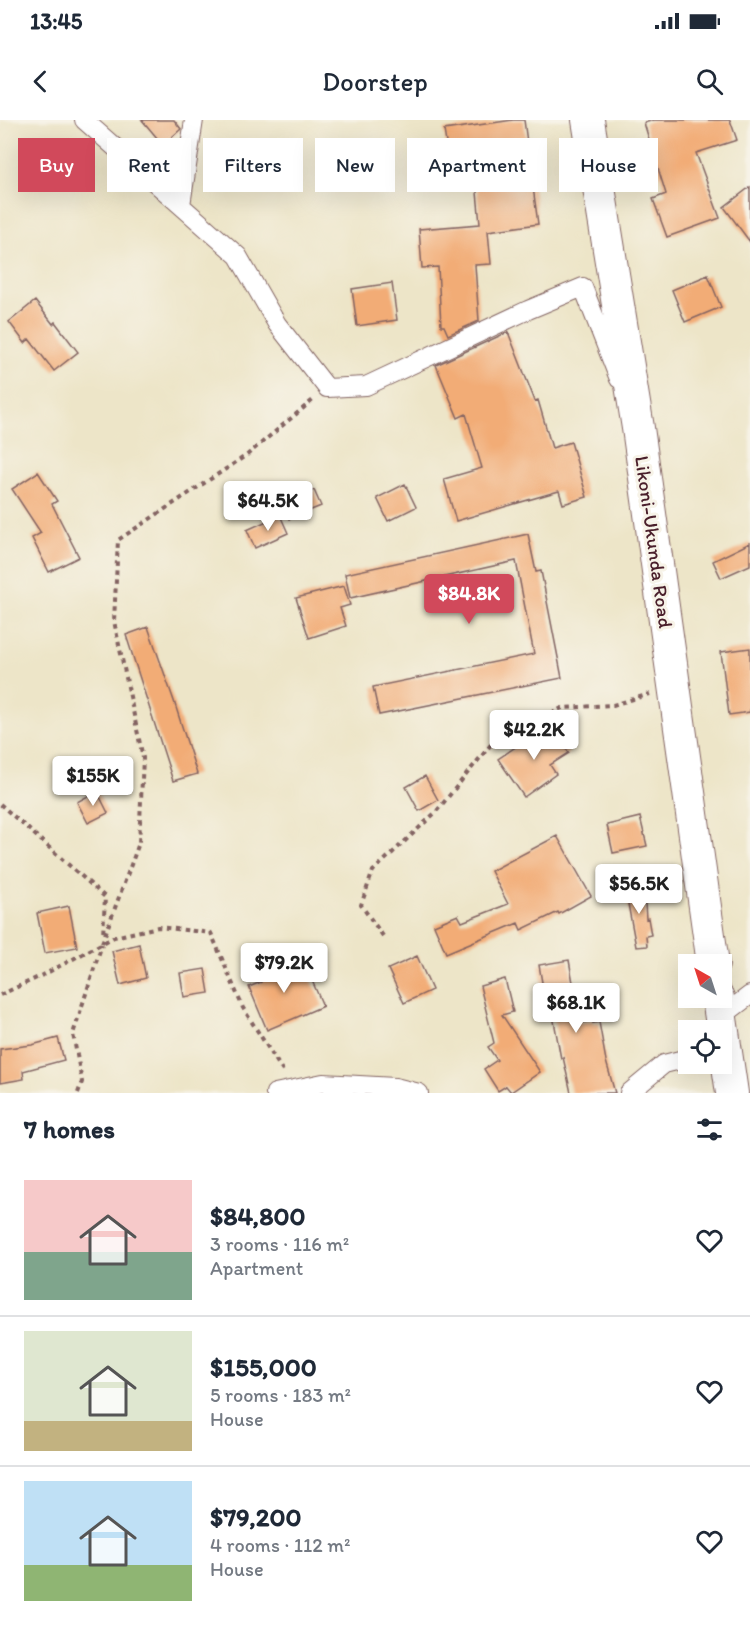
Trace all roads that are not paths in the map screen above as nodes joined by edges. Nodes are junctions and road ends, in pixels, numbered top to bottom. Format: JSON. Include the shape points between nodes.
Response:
{"nodes":[{"id":1,"x":84,"y":120,"type":"edge"},
{"id":2,"x":194,"y":120,"type":"edge"},
{"id":3,"x":588,"y":120,"type":"edge"},
{"id":4,"x":181,"y":206,"type":"junction"},
{"id":5,"x":638,"y":428,"type":"junction"},
{"id":6,"x":713,"y":954,"type":"edge"},
{"id":7,"x":750,"y":995,"type":"edge"},
{"id":8,"x":732,"y":1002,"type":"edge"},
{"id":9,"x":678,"y":1060,"type":"edge"},
{"id":10,"x":728,"y":1074,"type":"edge"},
{"id":11,"x":275,"y":1093,"type":"edge"},
{"id":12,"x":419,"y":1093,"type":"edge"},
{"id":13,"x":629,"y":1093,"type":"edge"},
{"id":14,"x":732,"y":1093,"type":"edge"}],
"edges":[{"from":1,"to":4,"type":"street"},
{"from":2,"to":4,"type":"street"},
{"from":3,"to":5,"type":"highway","name":"Likoni-Ukunda Road"},
{"from":4,"to":5,"type":"street","via":[[238,256],[277,324],[327,388],[366,386],[584,287]]},
{"from":5,"to":6,"type":"highway","name":"Likoni-Ukunda Road"},
{"from":7,"to":8,"type":"street"},
{"from":9,"to":13,"type":"street","via":[[664,1064]]},
{"from":10,"to":14,"type":"highway"},
{"from":11,"to":12,"type":"street","via":[[323,1083],[395,1087]]}]}
